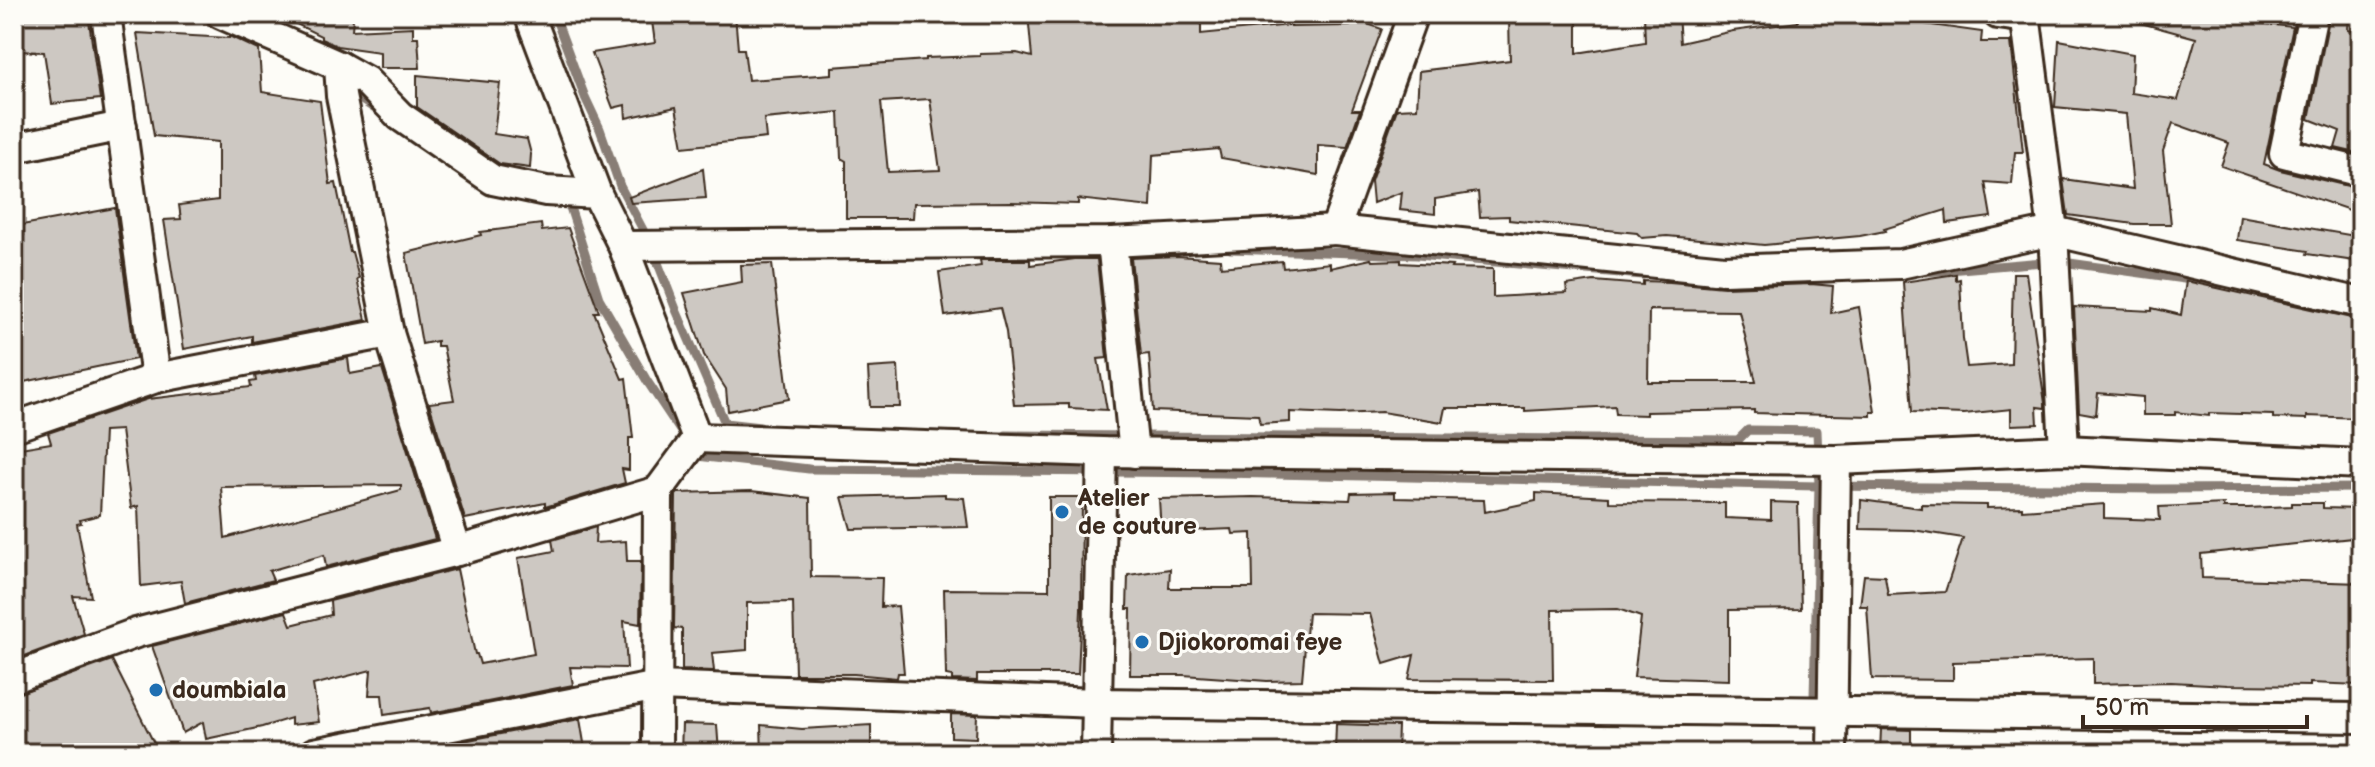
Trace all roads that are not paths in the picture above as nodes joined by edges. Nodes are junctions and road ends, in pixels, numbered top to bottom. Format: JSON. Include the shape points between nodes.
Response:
{"nodes":[{"id":1,"x":106,"y":14,"type":"edge"},
{"id":2,"x":221,"y":14,"type":"edge"},
{"id":3,"x":529,"y":14,"type":"edge"},
{"id":4,"x":1413,"y":14,"type":"edge"},
{"id":5,"x":1998,"y":14,"type":"edge"},
{"id":6,"x":2313,"y":14,"type":"edge"},
{"id":7,"x":2027,"y":15,"type":"edge"},
{"id":8,"x":337,"y":72,"type":"junction"},
{"id":9,"x":122,"y":126,"type":"junction"},
{"id":10,"x":14,"y":148,"type":"edge"},
{"id":11,"x":2361,"y":172,"type":"edge"},
{"id":12,"x":597,"y":194,"type":"junction"},
{"id":13,"x":1335,"y":230,"type":"junction"},
{"id":14,"x":2053,"y":231,"type":"junction"},
{"id":15,"x":1112,"y":242,"type":"junction"},
{"id":16,"x":623,"y":246,"type":"junction"},
{"id":17,"x":2361,"y":303,"type":"edge"},
{"id":18,"x":389,"y":333,"type":"junction"},
{"id":19,"x":156,"y":378,"type":"junction"},
{"id":20,"x":14,"y":427,"type":"edge"},
{"id":21,"x":697,"y":438,"type":"junction"},
{"id":22,"x":2064,"y":450,"type":"junction"},
{"id":23,"x":1102,"y":452,"type":"junction"},
{"id":24,"x":1134,"y":453,"type":"junction"},
{"id":25,"x":1836,"y":460,"type":"junction"},
{"id":26,"x":2361,"y":464,"type":"edge"},
{"id":27,"x":658,"y":491,"type":"junction"},
{"id":28,"x":457,"y":551,"type":"junction"},
{"id":29,"x":14,"y":678,"type":"edge"},
{"id":30,"x":658,"y":686,"type":"junction"},
{"id":31,"x":1096,"y":703,"type":"junction"},
{"id":32,"x":1832,"y":712,"type":"junction"},
{"id":33,"x":2361,"y":718,"type":"edge"},
{"id":34,"x":314,"y":753,"type":"edge"},
{"id":35,"x":657,"y":753,"type":"edge"},
{"id":36,"x":1096,"y":753,"type":"edge"},
{"id":37,"x":1832,"y":753,"type":"edge"}],
"edges":[{"from":1,"to":9,"type":"street"},
{"from":2,"to":8,"type":"street"},
{"from":3,"to":12,"type":"street"},
{"from":4,"to":13,"type":"street"},
{"from":5,"to":7,"type":"street"},
{"from":6,"to":11,"type":"street","via":[[2284,153]]},
{"from":7,"to":14,"type":"street"},
{"from":8,"to":12,"type":"street","via":[[366,81],[400,116],[493,180]]},
{"from":8,"to":18,"type":"street"},
{"from":9,"to":10,"type":"street"},
{"from":9,"to":19,"type":"street"},
{"from":12,"to":16,"type":"street"},
{"from":13,"to":14,"type":"street","via":[[1724,270],[1900,264]]},
{"from":13,"to":15,"type":"street"},
{"from":14,"to":17,"type":"street"},
{"from":14,"to":22,"type":"street"},
{"from":15,"to":16,"type":"street"},
{"from":15,"to":24,"type":"street"},
{"from":16,"to":21,"type":"street"},
{"from":18,"to":19,"type":"street"},
{"from":18,"to":28,"type":"street"},
{"from":19,"to":20,"type":"street"},
{"from":21,"to":23,"type":"street"},
{"from":21,"to":27,"type":"street"},
{"from":22,"to":25,"type":"street"},
{"from":22,"to":26,"type":"street"},
{"from":23,"to":24,"type":"street"},
{"from":23,"to":31,"type":"street"},
{"from":24,"to":25,"type":"street"},
{"from":25,"to":32,"type":"street"},
{"from":27,"to":28,"type":"street"},
{"from":27,"to":30,"type":"street"},
{"from":28,"to":29,"type":"street","via":[[136,633]]},
{"from":30,"to":31,"type":"street"},
{"from":30,"to":34,"type":"street"},
{"from":30,"to":35,"type":"street"},
{"from":31,"to":32,"type":"street"},
{"from":31,"to":36,"type":"street"},
{"from":32,"to":33,"type":"street"},
{"from":32,"to":37,"type":"street"}]}
